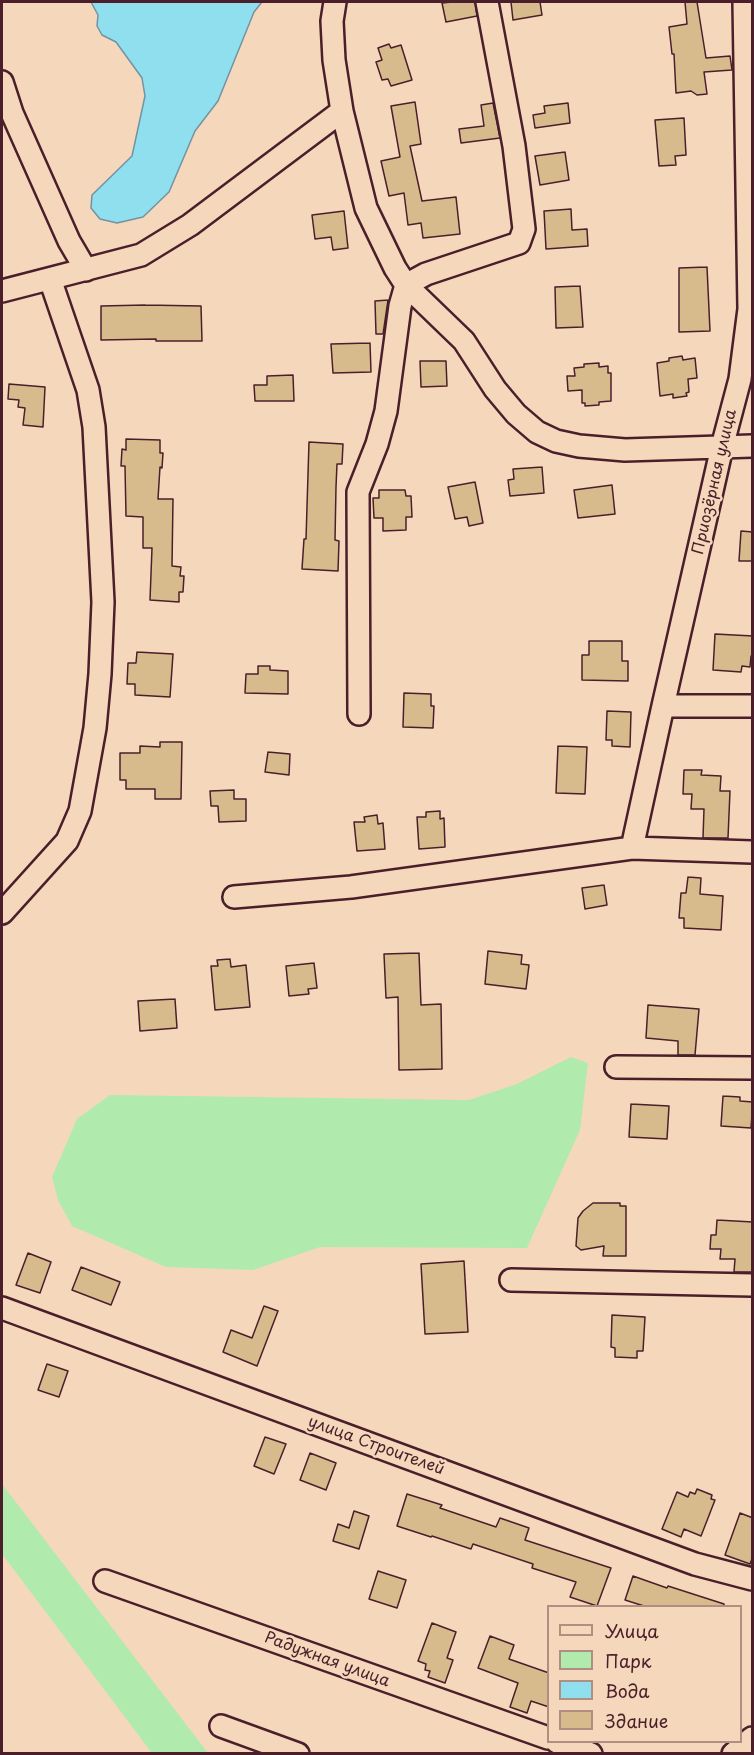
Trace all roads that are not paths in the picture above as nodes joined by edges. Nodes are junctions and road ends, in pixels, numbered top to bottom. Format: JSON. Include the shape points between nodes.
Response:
{"nodes":[{"id":1,"x":335,"y":2,"type":"edge"},
{"id":2,"x":487,"y":2,"type":"edge"},
{"id":3,"x":744,"y":2,"type":"edge"},
{"id":4,"x":2,"y":82,"type":"edge"},
{"id":5,"x":342,"y":111,"type":"junction"},
{"id":6,"x":750,"y":188,"type":"edge"},
{"id":7,"x":86,"y":270,"type":"junction"},
{"id":8,"x":50,"y":279,"type":"junction"},
{"id":9,"x":406,"y":285,"type":"junction"},
{"id":10,"x":2,"y":291,"type":"edge"},
{"id":11,"x":722,"y":447,"type":"junction"},
{"id":12,"x":753,"y":447,"type":"edge"},
{"id":13,"x":663,"y":706,"type":"junction"},
{"id":14,"x":753,"y":706,"type":"edge"},
{"id":15,"x":359,"y":714,"type":"dead end"},
{"id":16,"x":632,"y":848,"type":"junction"},
{"id":17,"x":753,"y":852,"type":"edge"},
{"id":18,"x":234,"y":897,"type":"dead end"},
{"id":19,"x":2,"y":913,"type":"edge"},
{"id":20,"x":616,"y":1067,"type":"dead end"},
{"id":21,"x":753,"y":1068,"type":"edge"},
{"id":22,"x":511,"y":1280,"type":"dead end"},
{"id":23,"x":753,"y":1285,"type":"edge"},
{"id":24,"x":2,"y":1308,"type":"edge"},
{"id":25,"x":753,"y":1579,"type":"edge"},
{"id":26,"x":105,"y":1581,"type":"dead end"},
{"id":27,"x":221,"y":1726,"type":"dead end"},
{"id":28,"x":547,"y":1737,"type":"edge"},
{"id":29,"x":753,"y":1738,"type":"edge"},
{"id":30,"x":560,"y":1743,"type":"edge"},
{"id":31,"x":298,"y":1754,"type":"edge"},
{"id":32,"x":591,"y":1754,"type":"edge"},
{"id":33,"x":733,"y":1754,"type":"edge"}],
"edges":[{"from":1,"to":5,"type":"street","via":[[334,60]]},
{"from":2,"to":9,"type":"street","via":[[514,146],[524,229],[519,243],[426,274]]},
{"from":3,"to":6,"type":"street","name":"Приозёрная улица"},
{"from":4,"to":7,"type":"street","via":[[21,135]]},
{"from":5,"to":7,"type":"street","via":[[190,225],[141,255]]},
{"from":5,"to":9,"type":"street","via":[[366,208]]},
{"from":6,"to":11,"type":"street","name":"Приозёрная улица","via":[[749,309],[740,379]]},
{"from":7,"to":8,"type":"street"},
{"from":8,"to":10,"type":"street"},
{"from":8,"to":19,"type":"street","via":[[88,390],[94,427],[103,602],[100,674],[80,811],[67,841]]},
{"from":9,"to":11,"type":"street","via":[[464,341],[495,389],[537,432],[579,446],[625,450]]},
{"from":9,"to":15,"type":"street","via":[[386,411],[358,492]]},
{"from":11,"to":12,"type":"street"},
{"from":11,"to":13,"type":"street","name":"Приозёрная улица"},
{"from":13,"to":14,"type":"street"},
{"from":13,"to":16,"type":"street","name":"Приозёрная улица"},
{"from":16,"to":17,"type":"street"},
{"from":16,"to":18,"type":"street","via":[[351,887]]},
{"from":20,"to":21,"type":"street"},
{"from":22,"to":23,"type":"street"},
{"from":24,"to":25,"type":"street","name":"улица Строителей","via":[[684,1560]]},
{"from":26,"to":28,"type":"street","name":"Радужная улица"},
{"from":27,"to":31,"type":"street"},
{"from":29,"to":33,"type":"street"},
{"from":30,"to":32,"type":"street"}]}
